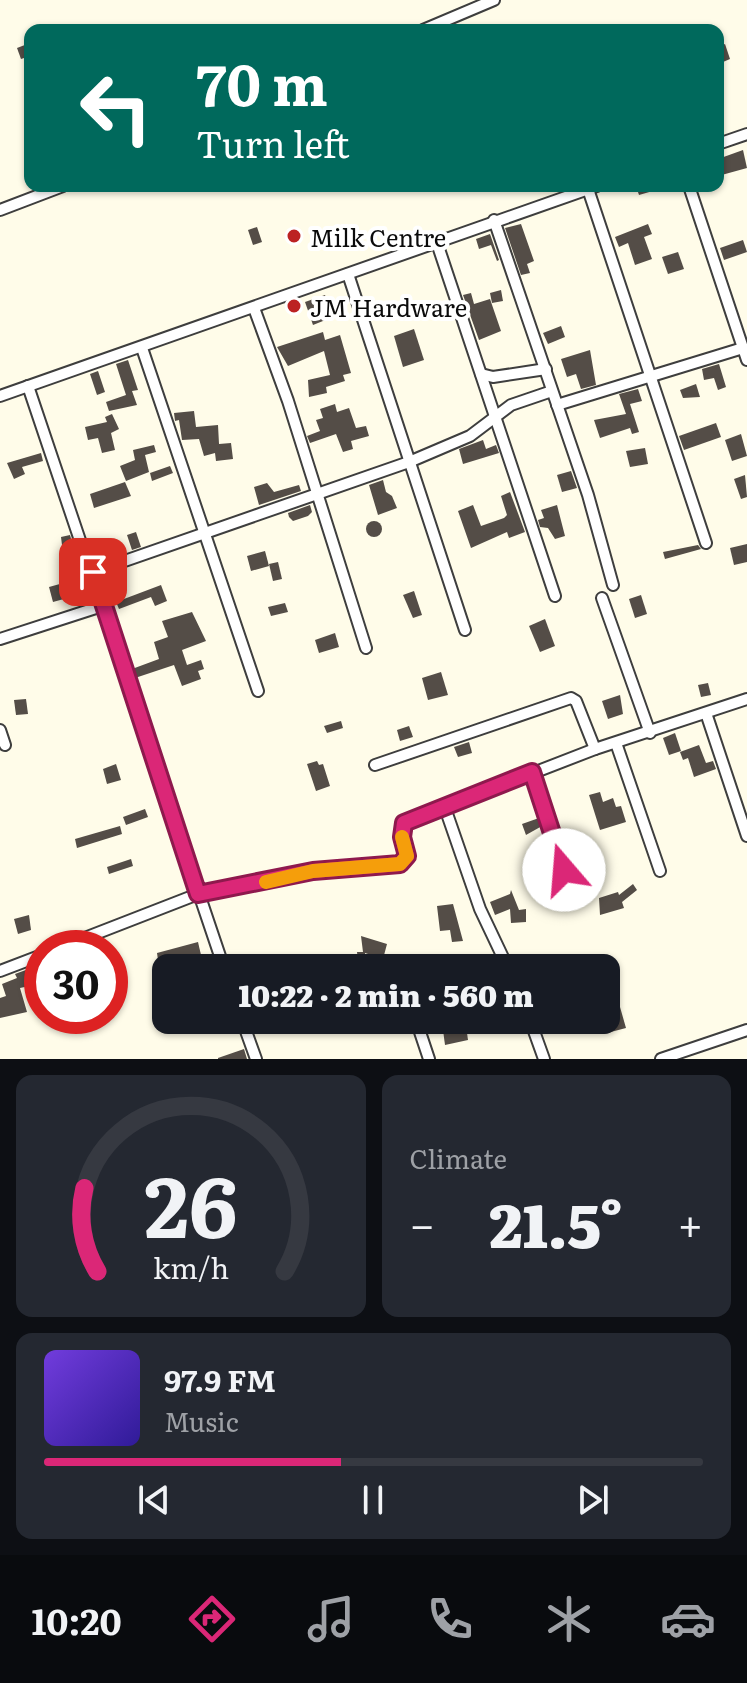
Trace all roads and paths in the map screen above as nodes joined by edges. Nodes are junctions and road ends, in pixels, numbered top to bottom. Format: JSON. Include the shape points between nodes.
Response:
{"nodes":[{"id":1,"x":494,"y":0,"type":"edge"},
{"id":2,"x":437,"y":24,"type":"edge"},
{"id":3,"x":747,"y":134,"type":"edge"},
{"id":4,"x":724,"y":142,"type":"edge"},
{"id":5,"x":47,"y":192,"type":"edge"},
{"id":6,"x":580,"y":192,"type":"edge"},
{"id":7,"x":593,"y":192,"type":"edge"},
{"id":8,"x":691,"y":192,"type":"edge"},
{"id":9,"x":0,"y":210,"type":"edge"},
{"id":10,"x":494,"y":220,"type":"junction"},
{"id":11,"x":436,"y":240,"type":"junction"},
{"id":12,"x":348,"y":274,"type":"junction"},
{"id":13,"x":254,"y":308,"type":"junction"},
{"id":14,"x":142,"y":348,"type":"junction"},
{"id":15,"x":743,"y":348,"type":"junction"},
{"id":16,"x":747,"y":360,"type":"edge"},
{"id":17,"x":546,"y":369,"type":"junction"},
{"id":18,"x":481,"y":374,"type":"junction"},
{"id":19,"x":650,"y":375,"type":"junction"},
{"id":20,"x":28,"y":386,"type":"junction"},
{"id":21,"x":552,"y":391,"type":"junction"},
{"id":22,"x":0,"y":396,"type":"edge"},
{"id":23,"x":557,"y":405,"type":"junction"},
{"id":24,"x":496,"y":419,"type":"junction"},
{"id":25,"x":409,"y":462,"type":"junction"},
{"id":26,"x":315,"y":492,"type":"junction"},
{"id":27,"x":205,"y":530,"type":"junction"},
{"id":28,"x":706,"y":543,"type":"dead end"},
{"id":29,"x":93,"y":572,"type":"junction"},
{"id":30,"x":613,"y":585,"type":"dead end"},
{"id":31,"x":555,"y":596,"type":"dead end"},
{"id":32,"x":602,"y":598,"type":"dead end"},
{"id":33,"x":102,"y":606,"type":"junction"},
{"id":34,"x":465,"y":630,"type":"dead end"},
{"id":35,"x":0,"y":639,"type":"edge"},
{"id":36,"x":366,"y":648,"type":"dead end"},
{"id":37,"x":258,"y":691,"type":"dead end"},
{"id":38,"x":747,"y":699,"type":"edge"},
{"id":39,"x":706,"y":713,"type":"junction"},
{"id":40,"x":0,"y":730,"type":"edge"},
{"id":41,"x":650,"y":733,"type":"junction"},
{"id":42,"x":616,"y":743,"type":"junction"},
{"id":43,"x":5,"y":745,"type":"dead end"},
{"id":44,"x":595,"y":749,"type":"junction"},
{"id":45,"x":375,"y":765,"type":"dead end"},
{"id":46,"x":532,"y":772,"type":"junction"},
{"id":47,"x":445,"y":808,"type":"junction"},
{"id":48,"x":747,"y":836,"type":"edge"},
{"id":49,"x":660,"y":871,"type":"dead end"},
{"id":50,"x":198,"y":894,"type":"junction"},
{"id":51,"x":573,"y":895,"type":"dead end"},
{"id":52,"x":105,"y":930,"type":"edge"},
{"id":53,"x":219,"y":954,"type":"edge"},
{"id":54,"x":501,"y":954,"type":"edge"},
{"id":55,"x":24,"y":962,"type":"edge"},
{"id":56,"x":0,"y":971,"type":"edge"},
{"id":57,"x":747,"y":1030,"type":"edge"},
{"id":58,"x":247,"y":1034,"type":"edge"},
{"id":59,"x":421,"y":1034,"type":"edge"},
{"id":60,"x":535,"y":1034,"type":"edge"},
{"id":61,"x":256,"y":1059,"type":"edge"},
{"id":62,"x":429,"y":1059,"type":"edge"},
{"id":63,"x":544,"y":1059,"type":"edge"},
{"id":64,"x":661,"y":1059,"type":"edge"}],
"edges":[{"from":1,"to":2,"type":"street"},
{"from":3,"to":4,"type":"street"},
{"from":5,"to":9,"type":"street"},
{"from":6,"to":10,"type":"street"},
{"from":7,"to":19,"type":"street"},
{"from":8,"to":15,"type":"street"},
{"from":10,"to":11,"type":"street"},
{"from":10,"to":17,"type":"street"},
{"from":11,"to":12,"type":"street"},
{"from":11,"to":18,"type":"street"},
{"from":12,"to":13,"type":"street"},
{"from":12,"to":25,"type":"street"},
{"from":13,"to":14,"type":"street"},
{"from":13,"to":26,"type":"street"},
{"from":14,"to":20,"type":"street"},
{"from":14,"to":27,"type":"street"},
{"from":15,"to":16,"type":"street"},
{"from":15,"to":19,"type":"street"},
{"from":17,"to":18,"type":"street"},
{"from":17,"to":21,"type":"street"},
{"from":18,"to":24,"type":"street"},
{"from":19,"to":23,"type":"street"},
{"from":19,"to":28,"type":"street"},
{"from":20,"to":22,"type":"street"},
{"from":20,"to":29,"type":"street"},
{"from":21,"to":23,"type":"street"},
{"from":21,"to":24,"type":"street","via":[[511,405]]},
{"from":23,"to":30,"type":"street"},
{"from":24,"to":25,"type":"street"},
{"from":24,"to":31,"type":"street"},
{"from":25,"to":26,"type":"street"},
{"from":25,"to":34,"type":"street"},
{"from":26,"to":27,"type":"street"},
{"from":26,"to":36,"type":"street"},
{"from":27,"to":29,"type":"street"},
{"from":27,"to":37,"type":"street"},
{"from":29,"to":33,"type":"street"},
{"from":32,"to":41,"type":"street"},
{"from":33,"to":35,"type":"street"},
{"from":33,"to":50,"type":"street"},
{"from":38,"to":39,"type":"street"},
{"from":39,"to":41,"type":"street"},
{"from":39,"to":48,"type":"street"},
{"from":40,"to":43,"type":"street"},
{"from":41,"to":42,"type":"street"},
{"from":42,"to":44,"type":"street"},
{"from":42,"to":49,"type":"street"},
{"from":44,"to":45,"type":"street","via":[[571,698]]},
{"from":44,"to":46,"type":"street"},
{"from":46,"to":47,"type":"street"},
{"from":46,"to":51,"type":"street"},
{"from":47,"to":50,"type":"street","via":[[404,823],[407,856],[400,864],[313,871]]},
{"from":47,"to":54,"type":"street"},
{"from":50,"to":52,"type":"street"},
{"from":50,"to":53,"type":"street"},
{"from":55,"to":56,"type":"street"},
{"from":57,"to":64,"type":"street"},
{"from":58,"to":61,"type":"street"},
{"from":59,"to":62,"type":"street"},
{"from":60,"to":63,"type":"street"}]}
